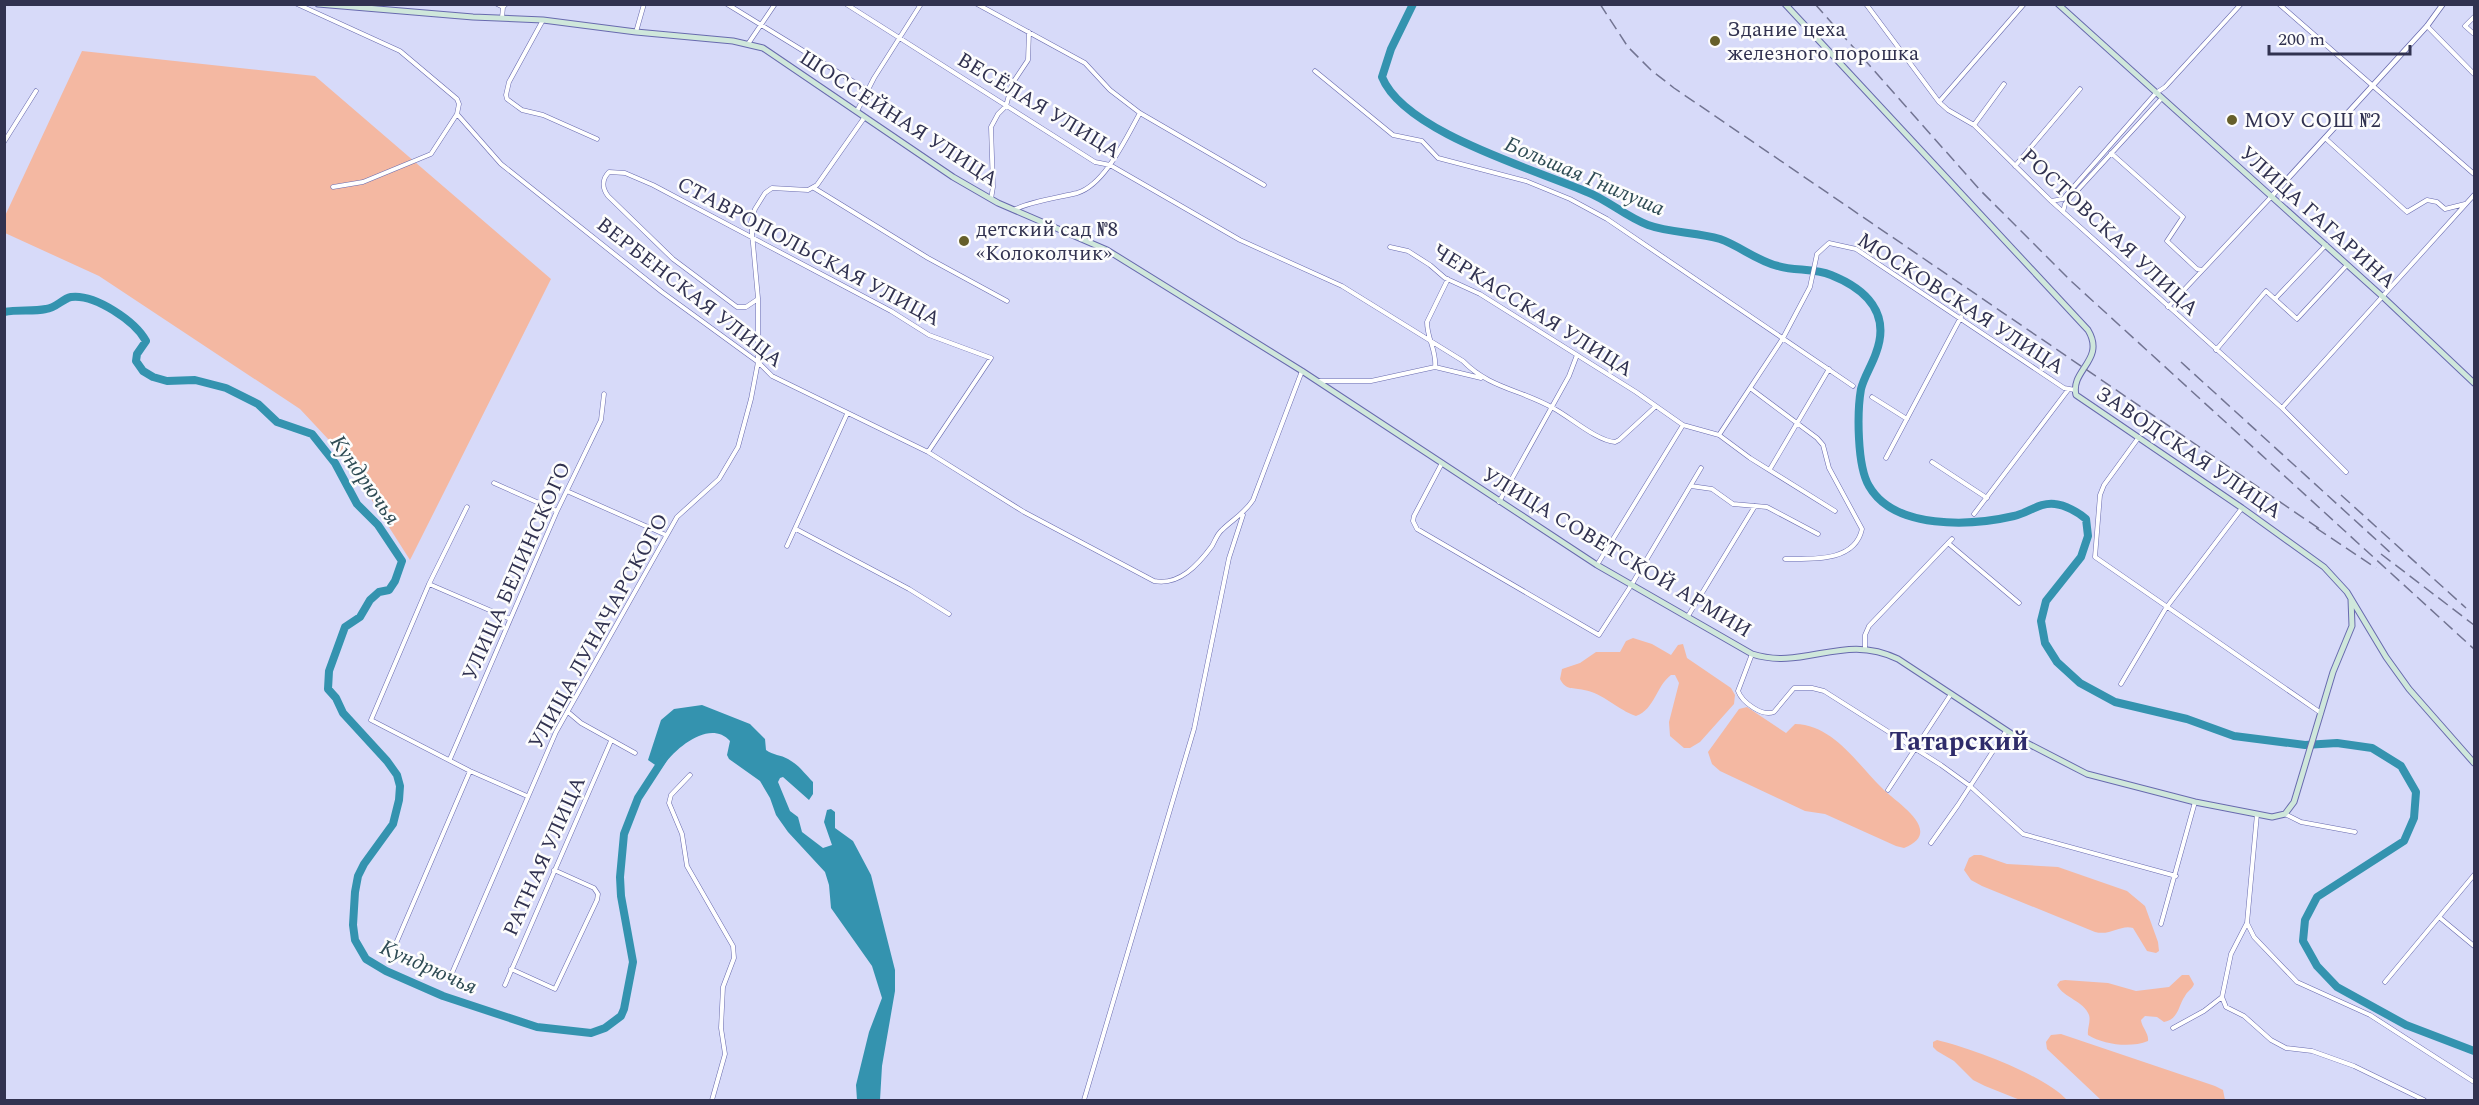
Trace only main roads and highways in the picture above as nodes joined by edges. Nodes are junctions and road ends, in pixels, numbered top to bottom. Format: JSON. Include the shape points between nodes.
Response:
{"nodes":[{"id":1,"x":318,"y":4,"type":"edge"},
{"id":2,"x":1785,"y":4,"type":"edge"},
{"id":3,"x":2058,"y":4,"type":"edge"},
{"id":4,"x":2475,"y":383,"type":"edge"},
{"id":5,"x":1345,"y":399,"type":"joint"},
{"id":6,"x":2351,"y":599,"type":"junction"},
{"id":7,"x":2352,"y":626,"type":"junction"},
{"id":8,"x":2367,"y":627,"type":"junction"},
{"id":9,"x":2475,"y":763,"type":"edge"}],
"edges":[{"from":1,"to":5,"type":"main road","name":"ШОССЕЙНАЯ УЛИЦА","via":[[543,20],[733,41],[763,48],[923,158],[1013,210],[1107,250]]},
{"from":2,"to":6,"type":"main road","name":"ЗАВОДСКАЯ УЛИЦА","via":[[2088,330],[2093,354],[2072,390],[2079,398],[2324,567]]},
{"from":3,"to":4,"type":"main road","name":"УЛИЦА ГАГАРИНА"},
{"from":5,"to":7,"type":"main road","name":"УЛИЦА СОВЕТСКОЙ АРМИИ","via":[[1597,565],[1752,654],[1776,660],[1876,650],[1898,659],[2041,752],[2087,774],[2195,802],[2272,817],[2285,814],[2294,802]]},
{"from":6,"to":7,"type":"main road"},
{"from":6,"to":8,"type":"main road","name":"ЗАВОДСКАЯ УЛИЦА"},
{"from":7,"to":8,"type":"main road"},
{"from":8,"to":9,"type":"main road","name":"ЗАВОДСКАЯ УЛИЦА","via":[[2414,695]]}]}
